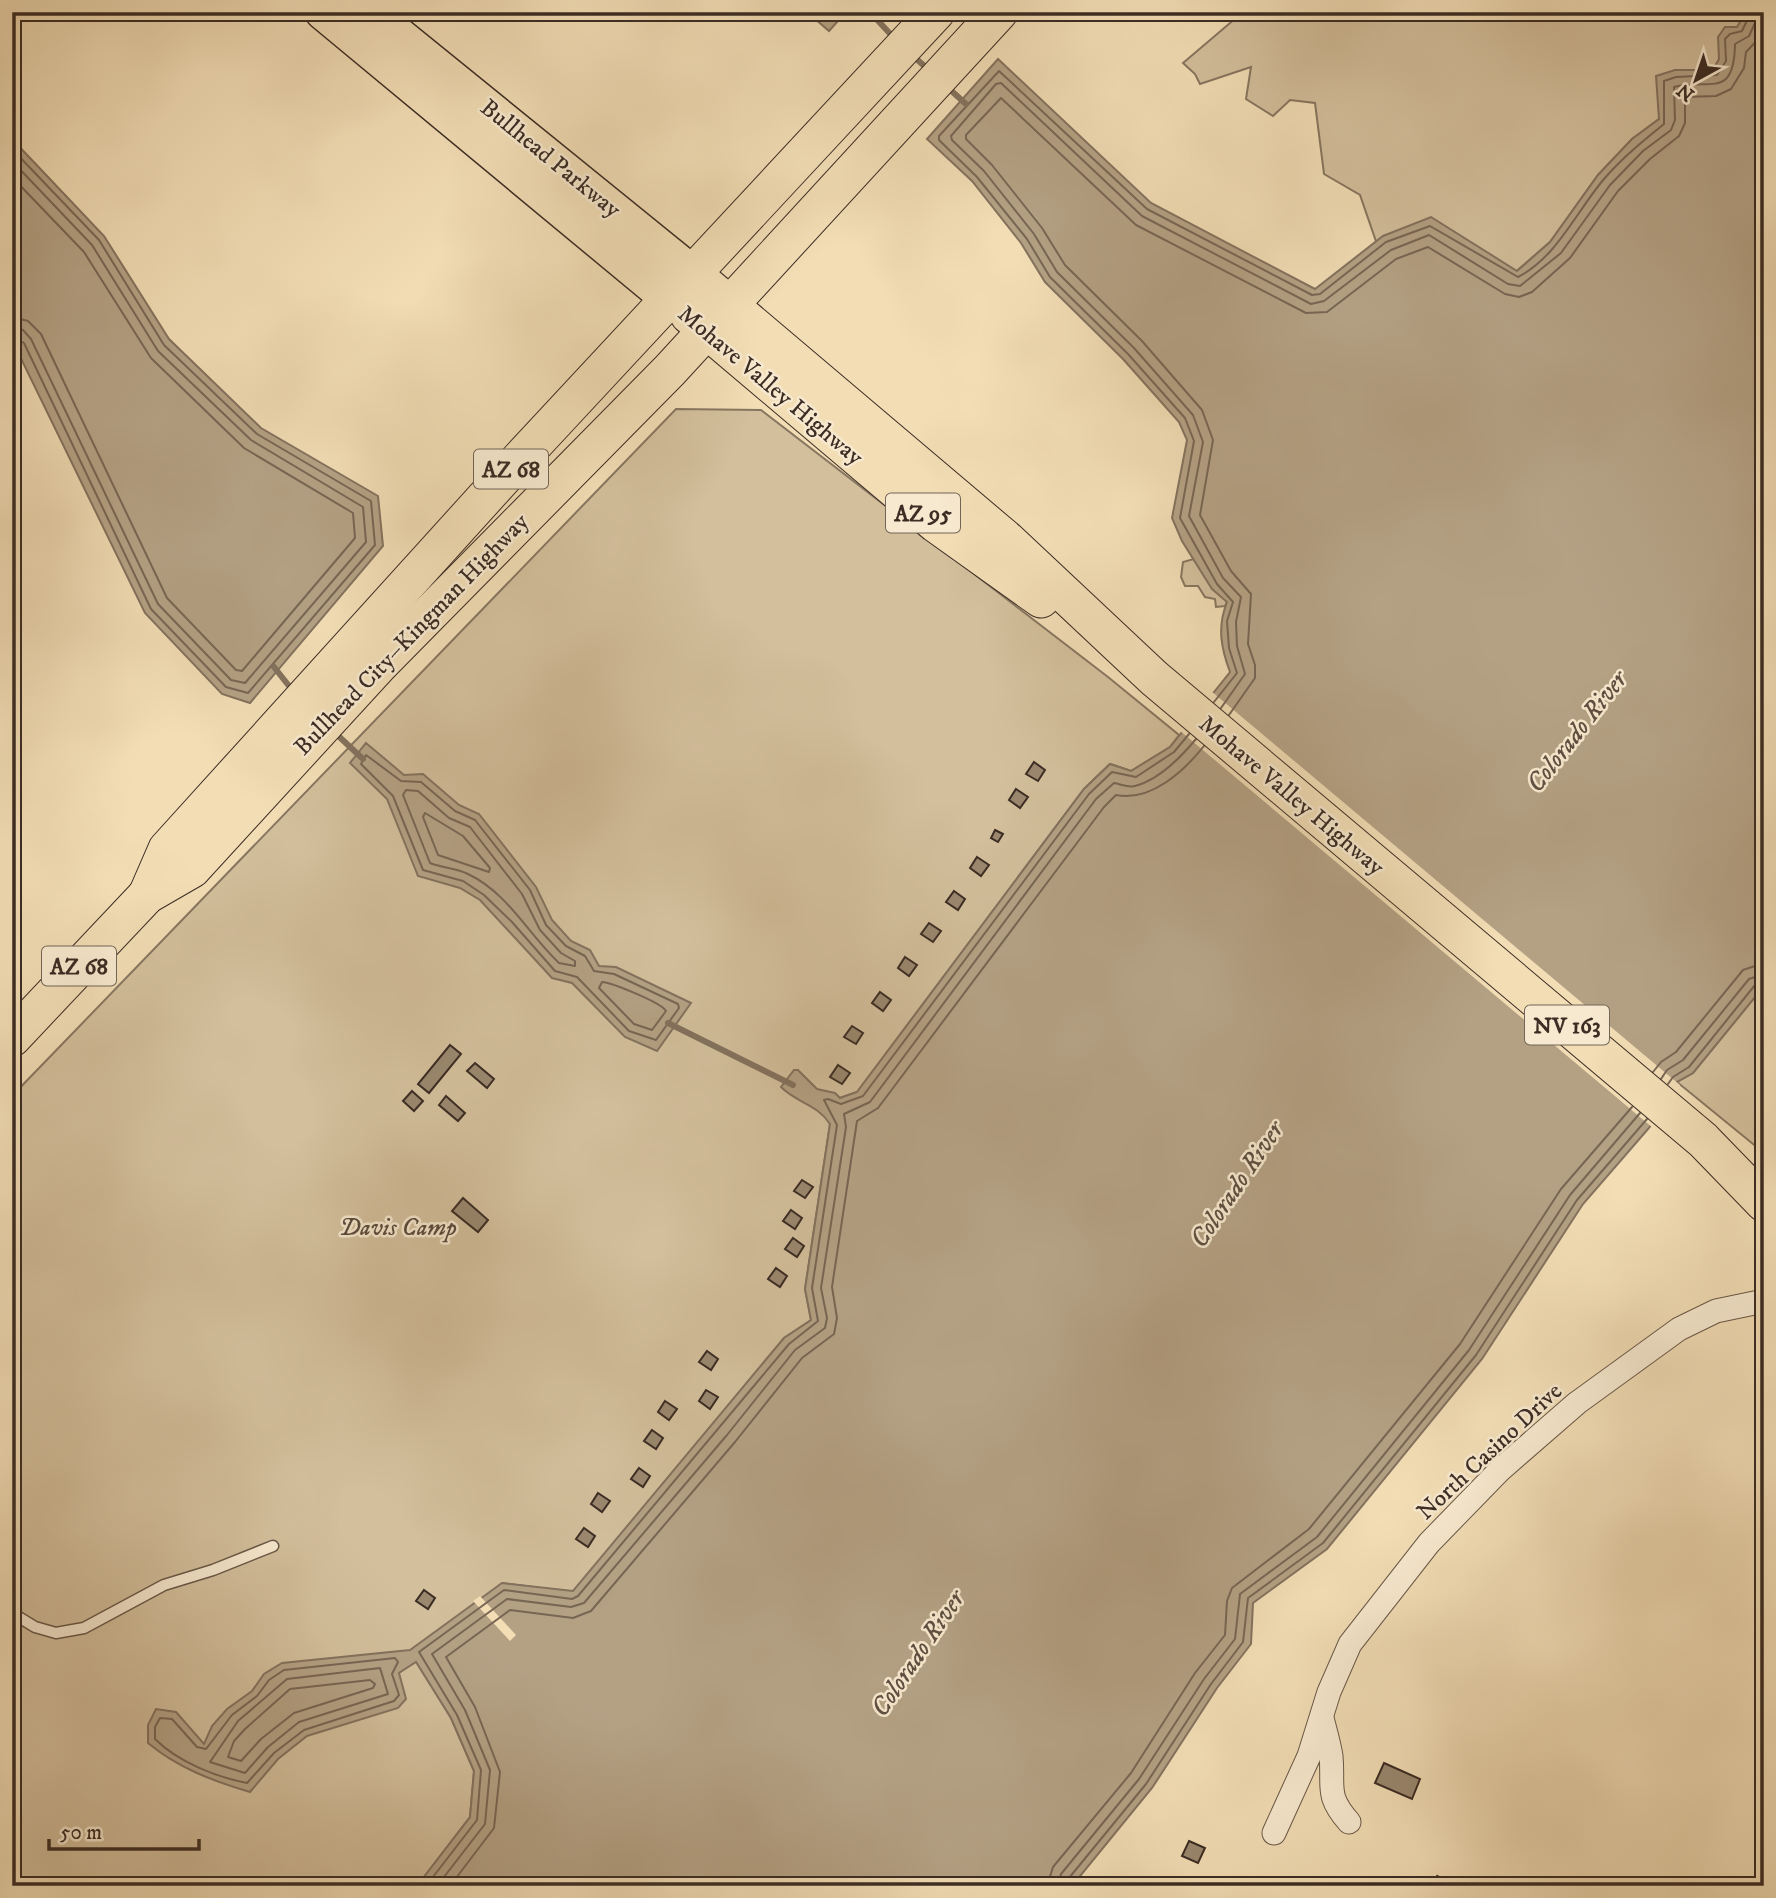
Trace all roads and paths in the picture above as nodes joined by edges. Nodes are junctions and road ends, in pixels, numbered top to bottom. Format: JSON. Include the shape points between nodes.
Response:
{"nodes":[{"id":1,"x":323,"y":12,"type":"edge"},
{"id":2,"x":370,"y":12,"type":"edge"},
{"id":3,"x":936,"y":12,"type":"edge"},
{"id":4,"x":989,"y":23,"type":"edge"},
{"id":5,"x":681,"y":286,"type":"junction"},
{"id":6,"x":719,"y":318,"type":"junction"},
{"id":7,"x":367,"y":653,"type":"junction"},
{"id":8,"x":1431,"y":911,"type":"joint"},
{"id":9,"x":12,"y":1038,"type":"edge"},
{"id":10,"x":1703,"y":1140,"type":"junction"},
{"id":11,"x":1764,"y":1177,"type":"edge"},
{"id":12,"x":1764,"y":1203,"type":"edge"},
{"id":13,"x":1764,"y":1301,"type":"edge"},
{"id":14,"x":273,"y":1546,"type":"dead end"},
{"id":15,"x":12,"y":1613,"type":"edge"},
{"id":16,"x":1322,"y":1718,"type":"junction"},
{"id":17,"x":1349,"y":1822,"type":"dead end"},
{"id":18,"x":1274,"y":1833,"type":"dead end"}],
"edges":[{"from":1,"to":5,"type":"main road","name":"Bullhead Parkway","via":[[473,139]]},
{"from":2,"to":5,"type":"main road","name":"Bullhead Parkway"},
{"from":3,"to":5,"type":"highway","name":"Mohave Valley Highway"},
{"from":4,"to":6,"type":"highway","name":"Mohave Valley Highway"},
{"from":5,"to":6,"type":"highway","name":"Bullhead Parkway"},
{"from":5,"to":7,"type":"highway","name":"Bullhead City–Kingman Highway","number":"AZ 68"},
{"from":6,"to":7,"type":"highway","name":"Bullhead City–Kingman Highway","number":"AZ 68"},
{"from":6,"to":8,"type":"highway","name":"Mohave Valley Highway","number":"AZ 95","via":[[1007,540],[1154,678]]},
{"from":7,"to":9,"type":"highway","name":"Bullhead City–Kingman Highway","number":"AZ 68","via":[[279,748],[192,869],[146,895]]},
{"from":8,"to":10,"type":"highway","number":"NV 163"},
{"from":10,"to":11,"type":"highway","number":"NV 163"},
{"from":10,"to":12,"type":"highway","number":"NV 163"},
{"from":13,"to":16,"type":"street","name":"North Casino Drive","via":[[1716,1311],[1679,1329],[1577,1403],[1500,1470],[1429,1543],[1364,1622],[1338,1667]]},
{"from":14,"to":15,"type":"lane","via":[[164,1585],[84,1628],[56,1633]]},
{"from":16,"to":17,"type":"street","via":[[1331,1757],[1330,1792]]},
{"from":16,"to":18,"type":"street","name":"North Casino Drive"}]}
